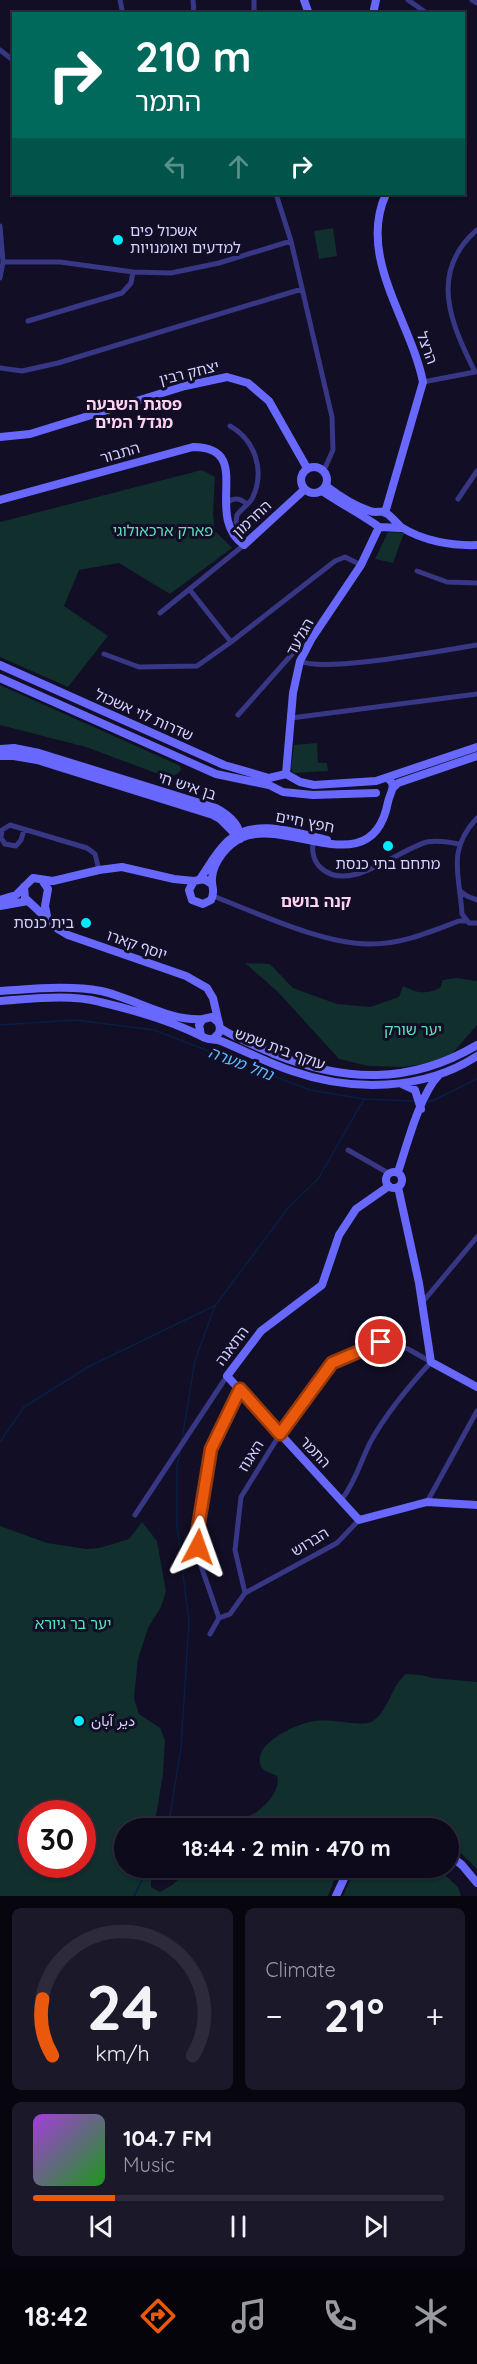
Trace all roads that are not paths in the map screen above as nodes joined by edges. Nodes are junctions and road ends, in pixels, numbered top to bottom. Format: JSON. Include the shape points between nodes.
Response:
{"nodes":[{"id":1,"x":408,"y":0,"type":"edge"},
{"id":2,"x":472,"y":0,"type":"edge"},
{"id":3,"x":477,"y":3,"type":"edge"},
{"id":4,"x":425,"y":12,"type":"edge"},
{"id":5,"x":0,"y":50,"type":"edge"},
{"id":6,"x":12,"y":59,"type":"edge"},
{"id":7,"x":276,"y":195,"type":"edge"},
{"id":8,"x":386,"y":195,"type":"edge"},
{"id":9,"x":0,"y":226,"type":"edge"},
{"id":10,"x":477,"y":230,"type":"edge"},
{"id":11,"x":291,"y":241,"type":"junction"},
{"id":12,"x":3,"y":262,"type":"junction"},
{"id":13,"x":133,"y":272,"type":"junction"},
{"id":14,"x":0,"y":279,"type":"edge"},
{"id":15,"x":302,"y":289,"type":"junction"},
{"id":16,"x":28,"y":321,"type":"dead end"},
{"id":17,"x":0,"y":368,"type":"edge"},
{"id":18,"x":476,"y":372,"type":"edge"},
{"id":19,"x":423,"y":382,"type":"junction"},
{"id":20,"x":230,"y":426,"type":"dead end"},
{"id":21,"x":0,"y":437,"type":"edge"},
{"id":22,"x":307,"y":468,"type":"junction"},
{"id":23,"x":324,"y":470,"type":"junction"},
{"id":24,"x":477,"y":471,"type":"edge"},
{"id":25,"x":324,"y":488,"type":"junction"},
{"id":26,"x":305,"y":489,"type":"junction"},
{"id":27,"x":458,"y":499,"type":"dead end"},
{"id":28,"x":0,"y":500,"type":"edge"},
{"id":29,"x":248,"y":504,"type":"junction"},
{"id":30,"x":225,"y":510,"type":"junction"},
{"id":31,"x":384,"y":514,"type":"junction"},
{"id":32,"x":380,"y":526,"type":"junction"},
{"id":33,"x":242,"y":528,"type":"dead end"},
{"id":34,"x":402,"y":528,"type":"junction"},
{"id":35,"x":244,"y":545,"type":"junction"},
{"id":36,"x":477,"y":545,"type":"edge"},
{"id":37,"x":361,"y":565,"type":"junction"},
{"id":38,"x":417,"y":571,"type":"dead end"},
{"id":39,"x":477,"y":583,"type":"edge"},
{"id":40,"x":190,"y":590,"type":"junction"},
{"id":41,"x":160,"y":613,"type":"dead end"},
{"id":42,"x":231,"y":642,"type":"junction"},
{"id":43,"x":477,"y":645,"type":"edge"},
{"id":44,"x":305,"y":651,"type":"junction"},
{"id":45,"x":104,"y":654,"type":"dead end"},
{"id":46,"x":300,"y":661,"type":"junction"},
{"id":47,"x":0,"y":665,"type":"edge"},
{"id":48,"x":0,"y":678,"type":"edge"},
{"id":49,"x":477,"y":694,"type":"edge"},
{"id":50,"x":238,"y":715,"type":"dead end"},
{"id":51,"x":291,"y":718,"type":"junction"},
{"id":52,"x":477,"y":747,"type":"edge"},
{"id":53,"x":0,"y":749,"type":"edge"},
{"id":54,"x":0,"y":756,"type":"edge"},
{"id":55,"x":477,"y":756,"type":"edge"},
{"id":56,"x":286,"y":777,"type":"junction"},
{"id":57,"x":387,"y":778,"type":"junction"},
{"id":58,"x":376,"y":780,"type":"junction"},
{"id":59,"x":279,"y":789,"type":"junction"},
{"id":60,"x":393,"y":790,"type":"junction"},
{"id":61,"x":289,"y":792,"type":"junction"},
{"id":62,"x":378,"y":794,"type":"junction"},
{"id":63,"x":386,"y":814,"type":"junction"},
{"id":64,"x":477,"y":818,"type":"edge"},
{"id":65,"x":24,"y":830,"type":"junction"},
{"id":66,"x":239,"y":836,"type":"junction"},
{"id":67,"x":314,"y":840,"type":"junction"},
{"id":68,"x":459,"y":844,"type":"junction"},
{"id":69,"x":99,"y":870,"type":"junction"},
{"id":70,"x":41,"y":879,"type":"junction"},
{"id":71,"x":174,"y":879,"type":"junction"},
{"id":72,"x":59,"y":880,"type":"junction"},
{"id":73,"x":197,"y":880,"type":"junction"},
{"id":74,"x":212,"y":884,"type":"junction"},
{"id":75,"x":24,"y":887,"type":"junction"},
{"id":76,"x":189,"y":890,"type":"junction"},
{"id":77,"x":460,"y":890,"type":"junction"},
{"id":78,"x":48,"y":895,"type":"junction"},
{"id":79,"x":213,"y":896,"type":"junction"},
{"id":80,"x":0,"y":900,"type":"edge"},
{"id":81,"x":475,"y":900,"type":"edge"},
{"id":82,"x":29,"y":902,"type":"junction"},
{"id":83,"x":0,"y":906,"type":"edge"},
{"id":84,"x":462,"y":912,"type":"junction"},
{"id":85,"x":49,"y":920,"type":"junction"},
{"id":86,"x":466,"y":921,"type":"junction"},
{"id":87,"x":454,"y":923,"type":"junction"},
{"id":88,"x":477,"y":923,"type":"edge"},
{"id":89,"x":0,"y":990,"type":"edge"},
{"id":90,"x":213,"y":998,"type":"junction"},
{"id":91,"x":0,"y":1001,"type":"edge"},
{"id":92,"x":204,"y":1018,"type":"junction"},
{"id":93,"x":220,"y":1026,"type":"junction"},
{"id":94,"x":201,"y":1035,"type":"junction"},
{"id":95,"x":213,"y":1039,"type":"junction"},
{"id":96,"x":477,"y":1045,"type":"edge"},
{"id":97,"x":477,"y":1056,"type":"edge"},
{"id":98,"x":440,"y":1074,"type":"junction"},
{"id":99,"x":398,"y":1083,"type":"junction"},
{"id":100,"x":421,"y":1109,"type":"junction"},
{"id":101,"x":348,"y":1150,"type":"dead end"},
{"id":102,"x":394,"y":1173,"type":"junction"},
{"id":103,"x":389,"y":1186,"type":"junction"},
{"id":104,"x":398,"y":1187,"type":"junction"},
{"id":105,"x":477,"y":1237,"type":"edge"},
{"id":106,"x":421,"y":1304,"type":"junction"},
{"id":107,"x":431,"y":1362,"type":"junction"},
{"id":108,"x":227,"y":1376,"type":"junction"},
{"id":109,"x":477,"y":1386,"type":"edge"},
{"id":110,"x":240,"y":1389,"type":"junction"},
{"id":111,"x":477,"y":1411,"type":"edge"},
{"id":112,"x":280,"y":1434,"type":"junction"},
{"id":113,"x":342,"y":1499,"type":"junction"},
{"id":114,"x":427,"y":1502,"type":"junction"},
{"id":115,"x":477,"y":1505,"type":"edge"},
{"id":116,"x":135,"y":1515,"type":"dead end"},
{"id":117,"x":359,"y":1520,"type":"junction"},
{"id":118,"x":245,"y":1593,"type":"junction"},
{"id":119,"x":219,"y":1618,"type":"junction"},
{"id":120,"x":210,"y":1634,"type":"dead end"},
{"id":121,"x":459,"y":1863,"type":"edge"},
{"id":122,"x":344,"y":1878,"type":"edge"},
{"id":123,"x":477,"y":1883,"type":"edge"},
{"id":124,"x":336,"y":1896,"type":"edge"}],
"edges":[{"from":1,"to":4,"type":"street"},
{"from":2,"to":3,"type":"street"},
{"from":5,"to":6,"type":"street"},
{"from":7,"to":11,"type":"street"},
{"from":8,"to":19,"type":"street","name":"הרצל","via":[[378,219],[380,250]]},
{"from":9,"to":12,"type":"street"},
{"from":10,"to":18,"type":"street","via":[[459,250],[447,288],[450,314]]},
{"from":11,"to":13,"type":"street","via":[[195,269]]},
{"from":11,"to":15,"type":"street"},
{"from":12,"to":13,"type":"street","via":[[60,262]]},
{"from":12,"to":14,"type":"street"},
{"from":13,"to":16,"type":"street","via":[[131,282],[122,292]]},
{"from":15,"to":17,"type":"street","via":[[58,363],[22,370]]},
{"from":15,"to":23,"type":"street","via":[[332,417],[333,450]]},
{"from":18,"to":19,"type":"street"},
{"from":19,"to":31,"type":"street","name":"הרצל"},
{"from":20,"to":29,"type":"street","via":[[248,441],[256,458],[256,489]]},
{"from":21,"to":22,"type":"street","name":"יצחק רבין","via":[[30,434],[184,386],[227,377],[248,383],[269,401]]},
{"from":22,"to":23,"type":"street","via":[[317,466]]},
{"from":22,"to":26,"type":"street","via":[[301,480]]},
{"from":23,"to":25,"type":"street","via":[[328,477]]},
{"from":24,"to":27,"type":"street"},
{"from":25,"to":26,"type":"street","via":[[315,493]]},
{"from":25,"to":31,"type":"street","via":[[369,511]]},
{"from":25,"to":32,"type":"street"},
{"from":26,"to":35,"type":"street","name":"החרמון"},
{"from":28,"to":30,"type":"street","name":"התבור","via":[[193,447],[207,447],[217,451],[224,461]]},
{"from":29,"to":30,"type":"street","via":[[233,499]]},
{"from":29,"to":33,"type":"street","via":[[237,515],[236,522]]},
{"from":30,"to":35,"type":"street","name":"התבור","via":[[231,535]]},
{"from":31,"to":32,"type":"street","via":[[375,517]]},
{"from":31,"to":32,"type":"street","via":[[390,521]]},
{"from":31,"to":34,"type":"street"},
{"from":32,"to":34,"type":"street"},
{"from":32,"to":37,"type":"street","name":"הגלעד"},
{"from":34,"to":36,"type":"street","via":[[457,546]]},
{"from":35,"to":40,"type":"street","name":"החרמון"},
{"from":37,"to":42,"type":"street","via":[[345,557],[335,561]]},
{"from":37,"to":44,"type":"street","name":"הגלעד"},
{"from":38,"to":39,"type":"street","via":[[447,582]]},
{"from":40,"to":41,"type":"street","name":"החרמון"},
{"from":40,"to":42,"type":"street"},
{"from":42,"to":45,"type":"street","via":[[197,666],[139,667]]},
{"from":43,"to":46,"type":"street","via":[[336,664],[308,665]]},
{"from":44,"to":46,"type":"street","name":"הגלעד"},
{"from":44,"to":50,"type":"street","via":[[293,653]]},
{"from":46,"to":51,"type":"street","name":"הגלעד"},
{"from":47,"to":56,"type":"street","name":"שדרות לוי אשכול","via":[[224,765],[259,776]]},
{"from":48,"to":59,"type":"street","name":"שדרות לוי אשכול","via":[[202,769]]},
{"from":49,"to":51,"type":"street"},
{"from":51,"to":56,"type":"street","name":"הגלעד"},
{"from":52,"to":57,"type":"street"},
{"from":53,"to":66,"type":"street","name":"בן איש חי","via":[[39,753],[216,808],[231,818]]},
{"from":54,"to":66,"type":"street","name":"בן איש חי","via":[[37,760],[213,815]]},
{"from":55,"to":60,"type":"street","via":[[398,783]]},
{"from":56,"to":58,"type":"street","name":"שדרות לוי אשכול","via":[[304,784],[323,785]]},
{"from":56,"to":59,"type":"street","via":[[277,781]]},
{"from":56,"to":61,"type":"street","via":[[293,788]]},
{"from":57,"to":58,"type":"street"},
{"from":57,"to":60,"type":"street"},
{"from":58,"to":62,"type":"street"},
{"from":59,"to":61,"type":"street","name":"שדרות לוי אשכול"},
{"from":60,"to":62,"type":"street","via":[[388,796]]},
{"from":60,"to":63,"type":"street","name":"חפץ חיים"},
{"from":61,"to":62,"type":"street"},
{"from":62,"to":63,"type":"street","via":[[385,803]]},
{"from":63,"to":67,"type":"street","name":"חפץ חיים","via":[[374,832],[355,842],[334,845]]},
{"from":64,"to":68,"type":"street"},
{"from":65,"to":65,"type":"street","via":[[8,825],[1,838],[7,845],[16,846]]},
{"from":65,"to":69,"type":"street","via":[[92,850]]},
{"from":66,"to":67,"type":"street","name":"חפץ חיים","via":[[274,834]]},
{"from":66,"to":73,"type":"street","via":[[217,853]]},
{"from":66,"to":74,"type":"street","via":[[216,862]]},
{"from":67,"to":68,"type":"street","via":[[313,854],[318,865],[331,874],[346,877],[420,845],[443,841]]},
{"from":68,"to":77,"type":"street","via":[[456,861]]},
{"from":69,"to":71,"type":"street","via":[[132,868]]},
{"from":69,"to":72,"type":"street"},
{"from":70,"to":72,"type":"street"},
{"from":70,"to":75,"type":"street","via":[[33,878]]},
{"from":70,"to":78,"type":"street","via":[[47,885]]},
{"from":71,"to":73,"type":"street"},
{"from":71,"to":76,"type":"street"},
{"from":72,"to":78,"type":"street"},
{"from":73,"to":74,"type":"street","via":[[206,879]]},
{"from":73,"to":76,"type":"street"},
{"from":74,"to":79,"type":"street"},
{"from":75,"to":80,"type":"street","via":[[10,898]]},
{"from":75,"to":82,"type":"street"},
{"from":76,"to":79,"type":"street","via":[[198,904]]},
{"from":77,"to":81,"type":"street"},
{"from":77,"to":84,"type":"street"},
{"from":78,"to":82,"type":"street","via":[[41,902]]},
{"from":78,"to":85,"type":"street","via":[[45,906]]},
{"from":79,"to":87,"type":"street","via":[[319,936],[357,944],[399,941]]},
{"from":81,"to":84,"type":"street","via":[[467,901]]},
{"from":82,"to":83,"type":"street"},
{"from":82,"to":85,"type":"street","name":"יוסף קארו"},
{"from":84,"to":86,"type":"street"},
{"from":84,"to":87,"type":"street"},
{"from":85,"to":90,"type":"street","name":"יוסף קארו","via":[[75,938],[186,976],[207,988]]},
{"from":86,"to":87,"type":"street"},
{"from":86,"to":88,"type":"street"},
{"from":89,"to":92,"type":"street","via":[[99,991],[186,1020]]},
{"from":90,"to":92,"type":"street","via":[[212,1009]]},
{"from":90,"to":93,"type":"street"},
{"from":91,"to":94,"type":"street","via":[[97,1001]]},
{"from":92,"to":93,"type":"street","via":[[212,1017]]},
{"from":92,"to":94,"type":"street","via":[[199,1025]]},
{"from":93,"to":95,"type":"street"},
{"from":93,"to":96,"type":"street","name":"עוקף בית שמש","via":[[238,1038],[297,1062],[361,1075],[426,1068]]},
{"from":94,"to":95,"type":"street"},
{"from":95,"to":99,"type":"street","name":"עוקף בית שמש","via":[[327,1081],[360,1085]]},
{"from":97,"to":98,"type":"street","name":"עוקף בית שמש"},
{"from":98,"to":99,"type":"street","name":"עוקף בית שמש"},
{"from":98,"to":100,"type":"street","via":[[431,1084]]},
{"from":99,"to":100,"type":"street","via":[[415,1090]]},
{"from":100,"to":102,"type":"street"},
{"from":101,"to":102,"type":"street"},
{"from":102,"to":103,"type":"street","via":[[387,1179]]},
{"from":102,"to":104,"type":"street","via":[[401,1182]]},
{"from":103,"to":104,"type":"street"},
{"from":103,"to":108,"type":"street","name":"התאנה","via":[[356,1209],[339,1235],[322,1285],[261,1330]]},
{"from":104,"to":106,"type":"street"},
{"from":105,"to":106,"type":"street"},
{"from":106,"to":107,"type":"street"},
{"from":107,"to":109,"type":"street","name":"האגוז"},
{"from":107,"to":112,"type":"street","name":"האגוז","via":[[408,1349],[381,1342],[332,1363]]},
{"from":107,"to":113,"type":"street","via":[[404,1392],[371,1441],[352,1486]]},
{"from":108,"to":110,"type":"street","name":"התמר"},
{"from":108,"to":116,"type":"street","name":"התאנה"},
{"from":110,"to":112,"type":"street","name":"התמר"},
{"from":110,"to":119,"type":"street","via":[[211,1449],[197,1534],[199,1560]]},
{"from":111,"to":114,"type":"street"},
{"from":112,"to":113,"type":"street","name":"התמר"},
{"from":112,"to":118,"type":"street","name":"האגוז","via":[[241,1497],[235,1550]]},
{"from":113,"to":117,"type":"street","name":"התמר"},
{"from":114,"to":115,"type":"street"},
{"from":114,"to":117,"type":"street"},
{"from":117,"to":118,"type":"street","name":"הברוש","via":[[337,1543]]},
{"from":118,"to":119,"type":"street","name":"הברוש","via":[[230,1614]]},
{"from":119,"to":120,"type":"street","name":"הברוש"},
{"from":121,"to":123,"type":"street"},
{"from":122,"to":124,"type":"street"}]}
